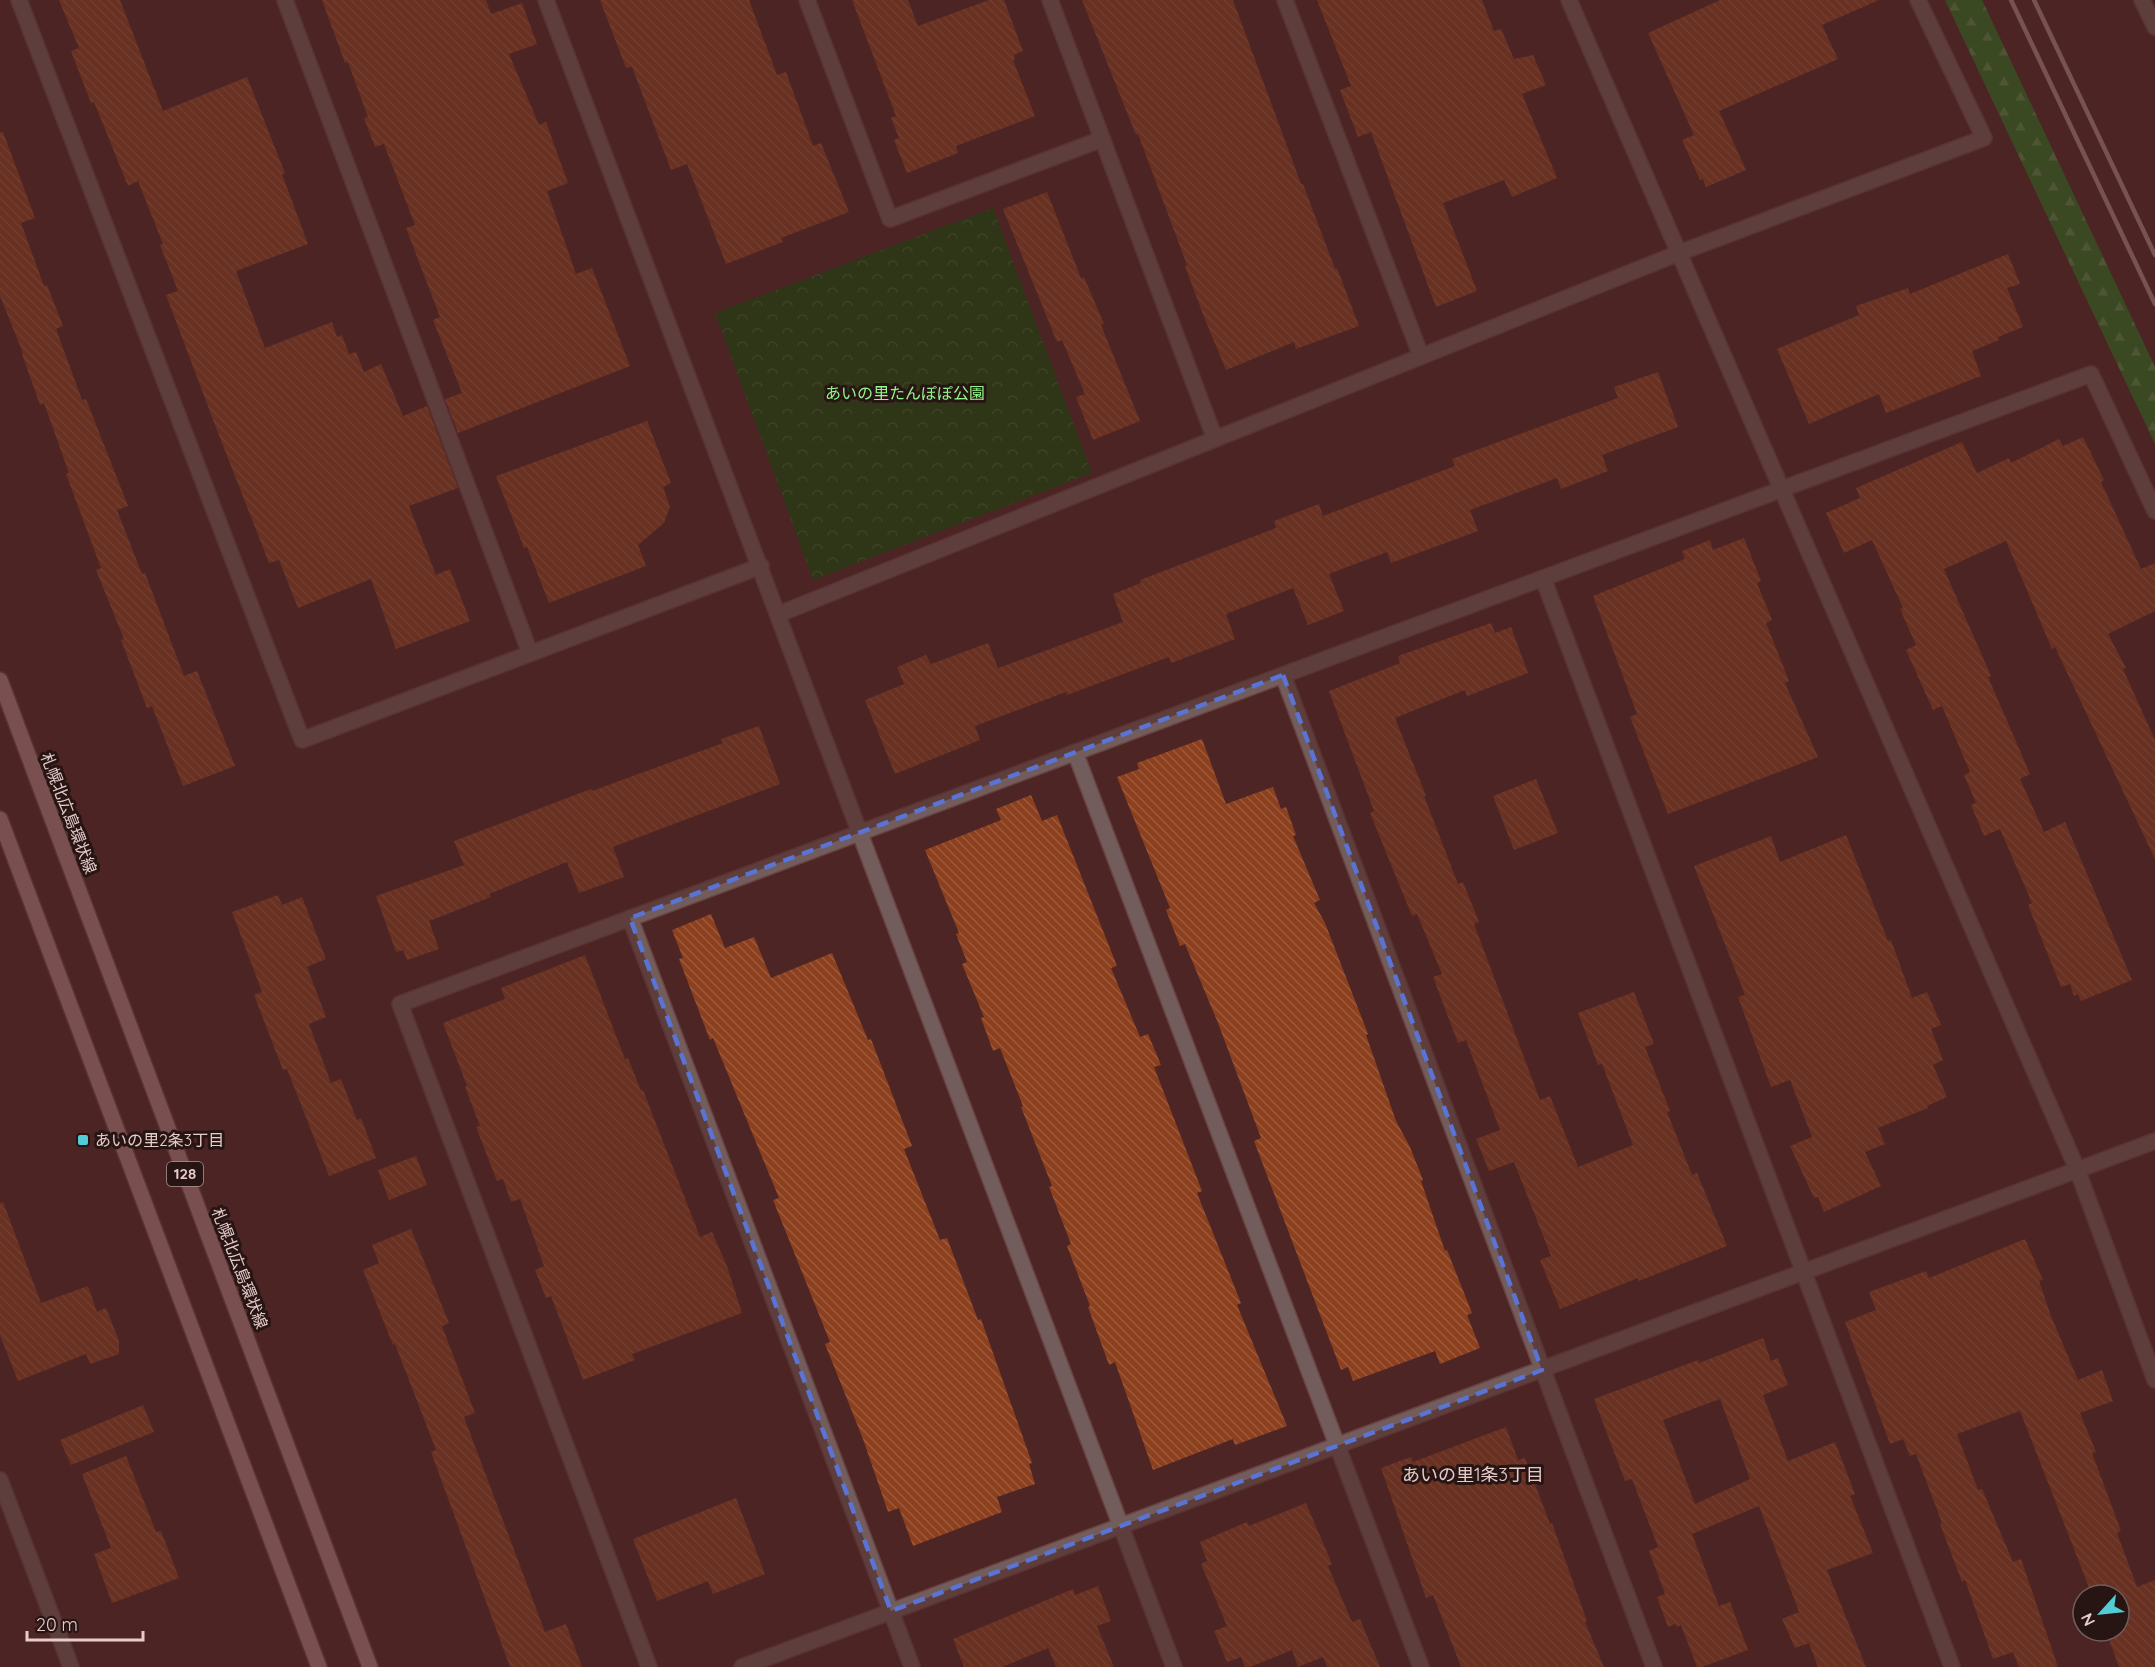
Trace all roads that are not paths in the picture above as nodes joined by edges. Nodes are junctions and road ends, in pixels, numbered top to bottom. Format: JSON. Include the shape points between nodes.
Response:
{"nodes":[{"id":1,"x":20,"y":0,"type":"edge"},
{"id":2,"x":285,"y":0,"type":"edge"},
{"id":3,"x":546,"y":0,"type":"edge"},
{"id":4,"x":807,"y":0,"type":"edge"},
{"id":5,"x":1050,"y":0,"type":"edge"},
{"id":6,"x":1285,"y":0,"type":"edge"},
{"id":7,"x":1569,"y":0,"type":"edge"},
{"id":8,"x":1918,"y":0,"type":"edge"},
{"id":9,"x":2142,"y":0,"type":"edge"},
{"id":10,"x":2155,"y":27,"type":"edge"},
{"id":11,"x":1102,"y":139,"type":"junction"},
{"id":12,"x":1679,"y":253,"type":"junction"},
{"id":13,"x":1421,"y":356,"type":"junction"},
{"id":14,"x":1215,"y":439,"type":"junction"},
{"id":15,"x":1781,"y":489,"type":"junction"},
{"id":16,"x":2155,"y":511,"type":"edge"},
{"id":17,"x":761,"y":567,"type":"junction"},
{"id":18,"x":1543,"y":578,"type":"junction"},
{"id":19,"x":778,"y":614,"type":"junction"},
{"id":20,"x":530,"y":653,"type":"junction"},
{"id":21,"x":1283,"y":675,"type":"junction"},
{"id":22,"x":0,"y":680,"type":"edge"},
{"id":23,"x":1075,"y":752,"type":"junction"},
{"id":24,"x":0,"y":819,"type":"edge"},
{"id":25,"x":860,"y":832,"type":"junction"},
{"id":26,"x":630,"y":918,"type":"junction"},
{"id":27,"x":2155,"y":1141,"type":"edge"},
{"id":28,"x":2077,"y":1169,"type":"junction"},
{"id":29,"x":1804,"y":1272,"type":"junction"},
{"id":30,"x":1542,"y":1370,"type":"junction"},
{"id":31,"x":2155,"y":1380,"type":"edge"},
{"id":32,"x":1338,"y":1446,"type":"junction"},
{"id":33,"x":0,"y":1480,"type":"edge"},
{"id":34,"x":1121,"y":1527,"type":"junction"},
{"id":35,"x":891,"y":1611,"type":"junction"},
{"id":36,"x":71,"y":1667,"type":"edge"},
{"id":37,"x":319,"y":1667,"type":"edge"},
{"id":38,"x":370,"y":1667,"type":"edge"},
{"id":39,"x":649,"y":1667,"type":"edge"},
{"id":40,"x":742,"y":1667,"type":"edge"},
{"id":41,"x":912,"y":1667,"type":"edge"},
{"id":42,"x":1174,"y":1667,"type":"edge"},
{"id":43,"x":1421,"y":1667,"type":"edge"},
{"id":44,"x":1654,"y":1667,"type":"edge"},
{"id":45,"x":1952,"y":1667,"type":"edge"}],
"edges":[{"from":1,"to":20,"type":"street","via":[[302,740]]},
{"from":2,"to":20,"type":"street"},
{"from":3,"to":17,"type":"street"},
{"from":4,"to":11,"type":"street","via":[[890,219]]},
{"from":5,"to":11,"type":"street"},
{"from":6,"to":13,"type":"street"},
{"from":7,"to":12,"type":"street"},
{"from":8,"to":12,"type":"street","via":[[1984,138]]},
{"from":9,"to":10,"type":"street"},
{"from":11,"to":14,"type":"street"},
{"from":12,"to":13,"type":"street"},
{"from":12,"to":15,"type":"street"},
{"from":13,"to":14,"type":"street"},
{"from":14,"to":19,"type":"street"},
{"from":15,"to":16,"type":"street","via":[[2091,374]]},
{"from":15,"to":18,"type":"street"},
{"from":15,"to":28,"type":"street"},
{"from":17,"to":19,"type":"street"},
{"from":17,"to":20,"type":"street"},
{"from":18,"to":21,"type":"street"},
{"from":18,"to":29,"type":"street"},
{"from":19,"to":25,"type":"street"},
{"from":21,"to":23,"type":"street"},
{"from":21,"to":30,"type":"street"},
{"from":22,"to":38,"type":"main road","name":"札幌北広島環状線","number":"128"},
{"from":23,"to":25,"type":"street"},
{"from":23,"to":32,"type":"street"},
{"from":24,"to":37,"type":"main road"},
{"from":25,"to":26,"type":"street"},
{"from":25,"to":34,"type":"street"},
{"from":26,"to":35,"type":"street"},
{"from":26,"to":39,"type":"street","via":[[400,1004]]},
{"from":27,"to":28,"type":"street"},
{"from":28,"to":29,"type":"street"},
{"from":28,"to":31,"type":"street"},
{"from":29,"to":30,"type":"street"},
{"from":29,"to":45,"type":"street"},
{"from":30,"to":32,"type":"street"},
{"from":30,"to":44,"type":"street"},
{"from":32,"to":34,"type":"street"},
{"from":32,"to":43,"type":"street"},
{"from":33,"to":36,"type":"street"},
{"from":34,"to":35,"type":"street"},
{"from":34,"to":42,"type":"street"},
{"from":35,"to":40,"type":"street"},
{"from":35,"to":41,"type":"street"}]}
